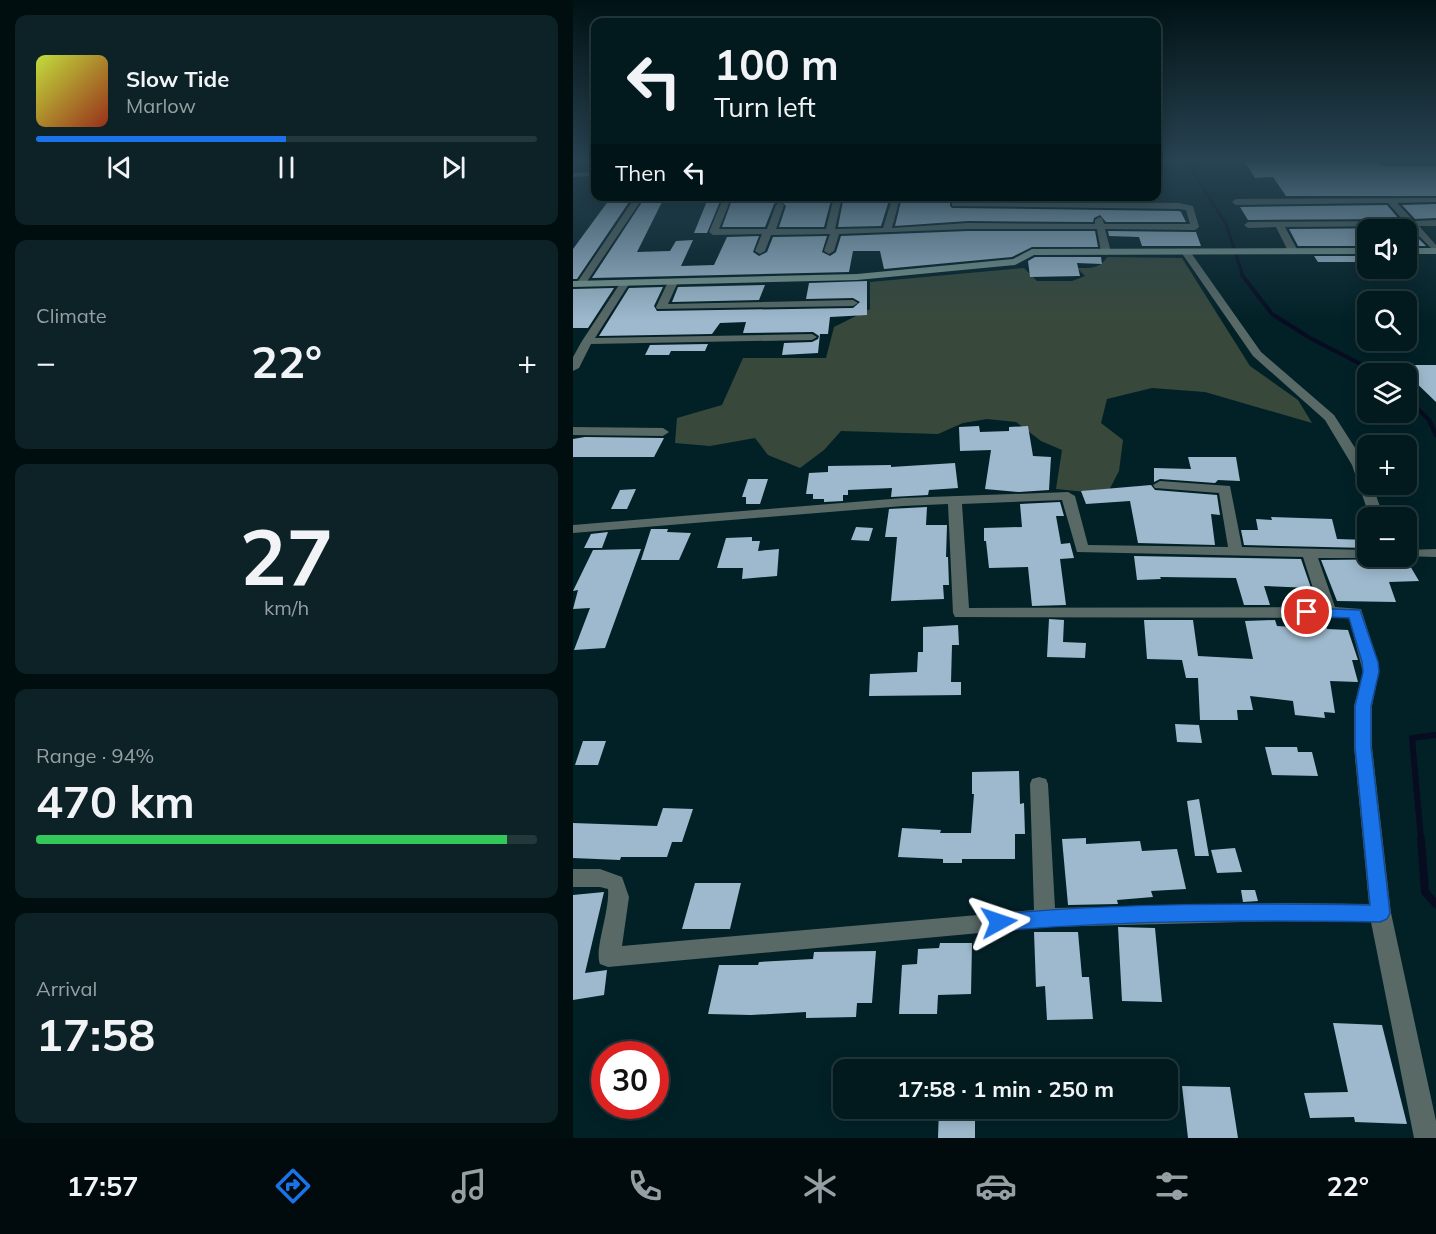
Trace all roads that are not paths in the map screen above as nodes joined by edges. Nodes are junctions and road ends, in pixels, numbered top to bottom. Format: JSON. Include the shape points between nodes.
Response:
{"nodes":[{"id":1,"x":626,"y":215,"type":"edge"},
{"id":2,"x":720,"y":215,"type":"edge"},
{"id":3,"x":776,"y":215,"type":"edge"},
{"id":4,"x":835,"y":215,"type":"edge"},
{"id":5,"x":893,"y":215,"type":"edge"},
{"id":6,"x":952,"y":215,"type":"edge"},
{"id":7,"x":1098,"y":215,"type":"edge"},
{"id":8,"x":1192,"y":215,"type":"edge"},
{"id":9,"x":1436,"y":223,"type":"edge"},
{"id":10,"x":1357,"y":224,"type":"edge"},
{"id":11,"x":1417,"y":224,"type":"edge"},
{"id":12,"x":1248,"y":225,"type":"dead end"},
{"id":13,"x":1279,"y":225,"type":"junction"},
{"id":14,"x":1101,"y":227,"type":"junction"},
{"id":15,"x":1417,"y":230,"type":"edge"},
{"id":16,"x":833,"y":231,"type":"junction"},
{"id":17,"x":946,"y":231,"type":"junction"},
{"id":18,"x":769,"y":232,"type":"junction"},
{"id":19,"x":890,"y":233,"type":"junction"},
{"id":20,"x":829,"y":250,"type":"dead end"},
{"id":21,"x":1436,"y":250,"type":"edge"},
{"id":22,"x":760,"y":251,"type":"dead end"},
{"id":23,"x":1293,"y":251,"type":"junction"},
{"id":24,"x":1357,"y":251,"type":"edge"},
{"id":25,"x":1417,"y":251,"type":"edge"},
{"id":26,"x":1106,"y":252,"type":"junction"},
{"id":27,"x":1186,"y":252,"type":"junction"},
{"id":28,"x":673,"y":282,"type":"junction"},
{"id":29,"x":577,"y":284,"type":"edge"},
{"id":30,"x":624,"y":284,"type":"junction"},
{"id":31,"x":853,"y":303,"type":"dead end"},
{"id":32,"x":812,"y":337,"type":"dead end"},
{"id":33,"x":587,"y":341,"type":"junction"},
{"id":34,"x":573,"y":368,"type":"edge"},
{"id":35,"x":573,"y":431,"type":"edge"},
{"id":36,"x":663,"y":432,"type":"dead end"},
{"id":37,"x":1160,"y":485,"type":"dead end"},
{"id":38,"x":955,"y":501,"type":"junction"},
{"id":39,"x":1373,"y":507,"type":"edge"},
{"id":40,"x":573,"y":528,"type":"edge"},
{"id":41,"x":1236,"y":552,"type":"junction"},
{"id":42,"x":1433,"y":553,"type":"edge"},
{"id":43,"x":1309,"y":554,"type":"junction"},
{"id":44,"x":1357,"y":554,"type":"edge"},
{"id":45,"x":1417,"y":554,"type":"edge"},
{"id":46,"x":1329,"y":612,"type":"junction"},
{"id":47,"x":1039,"y":784,"type":"dead end"},
{"id":48,"x":573,"y":878,"type":"edge"},
{"id":49,"x":1380,"y":913,"type":"junction"},
{"id":50,"x":1045,"y":918,"type":"junction"},
{"id":51,"x":1427,"y":1138,"type":"edge"}],
"edges":[{"from":1,"to":29,"type":"street"},
{"from":2,"to":18,"type":"street","via":[[713,232]]},
{"from":3,"to":18,"type":"street"},
{"from":4,"to":16,"type":"street"},
{"from":5,"to":19,"type":"street"},
{"from":6,"to":17,"type":"street"},
{"from":7,"to":14,"type":"street"},
{"from":8,"to":14,"type":"street","via":[[1195,227]]},
{"from":9,"to":11,"type":"street"},
{"from":10,"to":13,"type":"street"},
{"from":12,"to":13,"type":"street"},
{"from":13,"to":23,"type":"street"},
{"from":14,"to":17,"type":"street"},
{"from":14,"to":26,"type":"street"},
{"from":15,"to":21,"type":"street"},
{"from":16,"to":18,"type":"street"},
{"from":16,"to":19,"type":"street"},
{"from":16,"to":20,"type":"street"},
{"from":17,"to":19,"type":"street"},
{"from":18,"to":22,"type":"street"},
{"from":21,"to":25,"type":"street"},
{"from":23,"to":24,"type":"street"},
{"from":23,"to":27,"type":"street"},
{"from":26,"to":27,"type":"street"},
{"from":26,"to":28,"type":"street","via":[[1032,252],[1015,262],[883,275]]},
{"from":27,"to":39,"type":"street","via":[[1257,354],[1330,418],[1359,465]]},
{"from":28,"to":30,"type":"street"},
{"from":28,"to":31,"type":"street","via":[[661,307]]},
{"from":29,"to":30,"type":"street"},
{"from":30,"to":33,"type":"street"},
{"from":32,"to":33,"type":"street"},
{"from":33,"to":34,"type":"street"},
{"from":35,"to":36,"type":"street"},
{"from":37,"to":41,"type":"street","via":[[1225,489]]},
{"from":38,"to":40,"type":"street"},
{"from":38,"to":41,"type":"street","via":[[1068,496],[1082,549]]},
{"from":38,"to":46,"type":"street","via":[[961,613]]},
{"from":41,"to":43,"type":"street"},
{"from":42,"to":45,"type":"street"},
{"from":43,"to":44,"type":"street"},
{"from":43,"to":46,"type":"street"},
{"from":46,"to":49,"type":"street","via":[[1355,613],[1370,662],[1363,706],[1363,747]]},
{"from":47,"to":50,"type":"street"},
{"from":48,"to":50,"type":"street","via":[[607,880],[619,890],[608,957]]},
{"from":49,"to":50,"type":"street"},
{"from":49,"to":51,"type":"street"}]}
